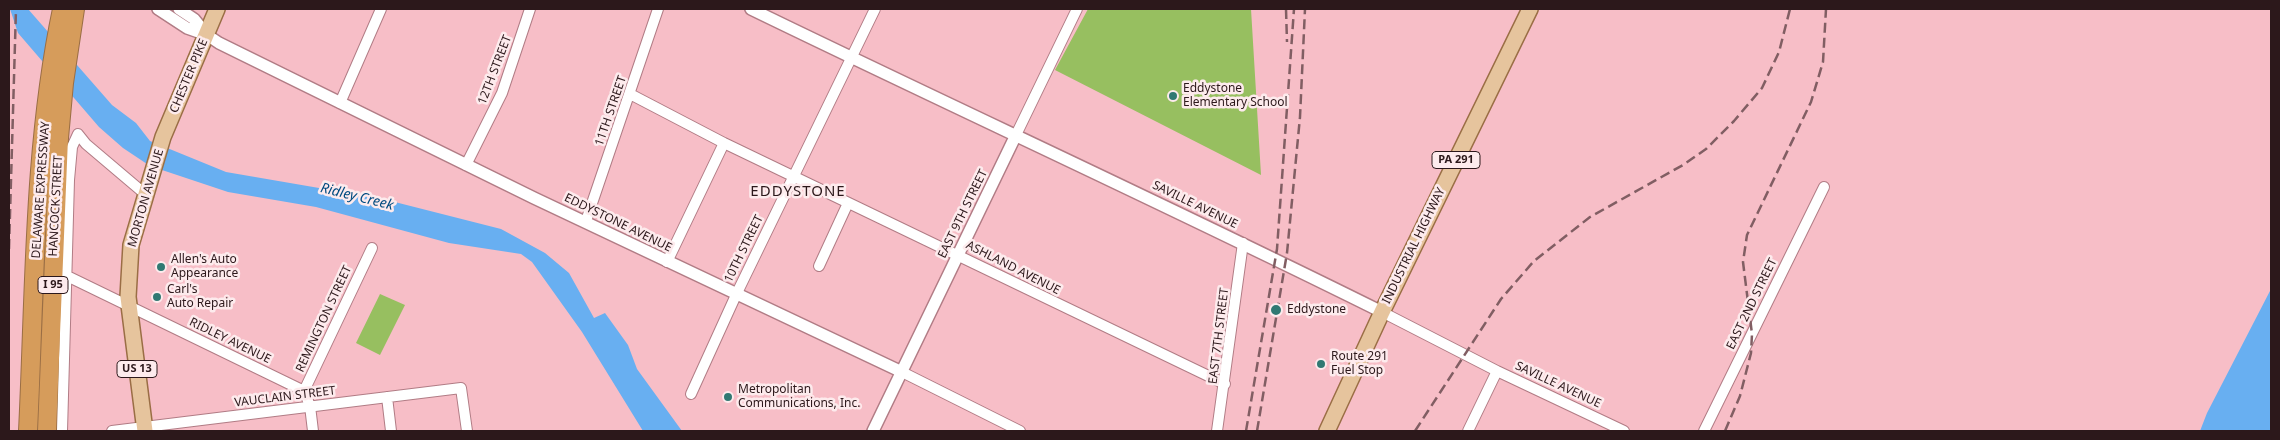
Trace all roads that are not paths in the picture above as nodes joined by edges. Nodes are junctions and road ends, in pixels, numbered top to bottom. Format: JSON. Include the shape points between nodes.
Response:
{"nodes":[{"id":1,"x":75,"y":9,"type":"edge"},
{"id":2,"x":158,"y":9,"type":"edge"},
{"id":3,"x":179,"y":9,"type":"edge"},
{"id":4,"x":217,"y":9,"type":"edge"},
{"id":5,"x":381,"y":9,"type":"edge"},
{"id":6,"x":530,"y":9,"type":"edge"},
{"id":7,"x":658,"y":9,"type":"edge"},
{"id":8,"x":751,"y":9,"type":"edge"},
{"id":9,"x":875,"y":9,"type":"edge"},
{"id":10,"x":1077,"y":9,"type":"edge"},
{"id":11,"x":1530,"y":9,"type":"edge"},
{"id":12,"x":61,"y":12,"type":"edge"},
{"id":13,"x":207,"y":35,"type":"junction"},
{"id":14,"x":852,"y":58,"type":"junction"},
{"id":15,"x":630,"y":94,"type":"junction"},
{"id":16,"x":340,"y":102,"type":"junction"},
{"id":17,"x":1015,"y":137,"type":"junction"},
{"id":18,"x":51,"y":139,"type":"junction"},
{"id":19,"x":161,"y":143,"type":"joint"},
{"id":20,"x":724,"y":143,"type":"junction"},
{"id":21,"x":466,"y":164,"type":"junction"},
{"id":22,"x":794,"y":176,"type":"junction"},
{"id":23,"x":1824,"y":187,"type":"dead end"},
{"id":24,"x":145,"y":194,"type":"junction"},
{"id":25,"x":848,"y":203,"type":"junction"},
{"id":26,"x":586,"y":221,"type":"junction"},
{"id":27,"x":1243,"y":243,"type":"junction"},
{"id":28,"x":372,"y":248,"type":"dead end"},
{"id":29,"x":958,"y":254,"type":"junction"},
{"id":30,"x":667,"y":262,"type":"junction"},
{"id":31,"x":819,"y":266,"type":"dead end"},
{"id":32,"x":65,"y":275,"type":"junction"},
{"id":33,"x":736,"y":295,"type":"junction"},
{"id":34,"x":130,"y":306,"type":"junction"},
{"id":35,"x":1382,"y":312,"type":"junction"},
{"id":36,"x":1496,"y":371,"type":"junction"},
{"id":37,"x":902,"y":372,"type":"junction"},
{"id":38,"x":1225,"y":384,"type":"junction"},
{"id":39,"x":304,"y":391,"type":"junction"},
{"id":40,"x":691,"y":394,"type":"dead end"},
{"id":41,"x":387,"y":397,"type":"junction"},
{"id":42,"x":310,"y":406,"type":"junction"},
{"id":43,"x":145,"y":429,"type":"edge"},
{"id":44,"x":28,"y":431,"type":"edge"},
{"id":45,"x":47,"y":431,"type":"edge"},
{"id":46,"x":62,"y":431,"type":"edge"},
{"id":47,"x":112,"y":431,"type":"edge"},
{"id":48,"x":313,"y":431,"type":"edge"},
{"id":49,"x":391,"y":431,"type":"edge"},
{"id":50,"x":467,"y":431,"type":"edge"},
{"id":51,"x":873,"y":431,"type":"edge"},
{"id":52,"x":1020,"y":431,"type":"edge"},
{"id":53,"x":1217,"y":431,"type":"edge"},
{"id":54,"x":1328,"y":431,"type":"edge"},
{"id":55,"x":1468,"y":431,"type":"edge"},
{"id":56,"x":1624,"y":431,"type":"edge"},
{"id":57,"x":1704,"y":431,"type":"edge"}],
"edges":[{"from":1,"to":18,"type":"highway","name":"DELAWARE EXPRESSWAY","number":"I 95","via":[[64,83]]},
{"from":2,"to":13,"type":"street","via":[[187,28]]},
{"from":3,"to":13,"type":"street","via":[[194,19]]},
{"from":4,"to":13,"type":"main road","name":"CHESTER PIKE","number":"US 13"},
{"from":5,"to":16,"type":"street"},
{"from":6,"to":21,"type":"street","name":"12TH STREET","via":[[502,93]]},
{"from":7,"to":15,"type":"street","name":"11TH STREET"},
{"from":8,"to":14,"type":"street","name":"SAVILLE AVENUE"},
{"from":9,"to":14,"type":"street","name":"10TH STREET"},
{"from":10,"to":17,"type":"street","name":"EAST 9TH STREET"},
{"from":11,"to":35,"type":"main road","name":"INDUSTRIAL HIGHWAY","number":"PA 291"},
{"from":12,"to":18,"type":"highway","name":"DELAWARE EXPRESSWAY","number":"I 95"},
{"from":13,"to":16,"type":"street","name":"EDDYSTONE AVENUE"},
{"from":13,"to":19,"type":"main road","name":"CHESTER PIKE","number":"US 13"},
{"from":14,"to":17,"type":"street","name":"SAVILLE AVENUE"},
{"from":14,"to":22,"type":"street","name":"10TH STREET"},
{"from":15,"to":20,"type":"street","name":"ASHLAND AVENUE"},
{"from":15,"to":26,"type":"street","name":"11TH STREET"},
{"from":16,"to":21,"type":"street","name":"EDDYSTONE AVENUE"},
{"from":17,"to":27,"type":"street","name":"SAVILLE AVENUE"},
{"from":17,"to":29,"type":"street","name":"EAST 9TH STREET"},
{"from":18,"to":44,"type":"highway","name":"DELAWARE EXPRESSWAY","number":"I 95","via":[[34,281]]},
{"from":18,"to":45,"type":"highway","name":"DELAWARE EXPRESSWAY","number":"I 95"},
{"from":19,"to":24,"type":"main road","name":"MORTON AVENUE","number":"US 13"},
{"from":20,"to":22,"type":"street","name":"ASHLAND AVENUE"},
{"from":20,"to":30,"type":"street"},
{"from":21,"to":26,"type":"street","name":"EDDYSTONE AVENUE"},
{"from":22,"to":25,"type":"street","name":"ASHLAND AVENUE"},
{"from":22,"to":33,"type":"street","name":"10TH STREET"},
{"from":23,"to":57,"type":"street","name":"EAST 2ND STREET"},
{"from":24,"to":32,"type":"street","name":"HANCOCK STREET","via":[[78,134],[70,160]]},
{"from":24,"to":34,"type":"main road","name":"MORTON AVENUE","number":"US 13","via":[[130,254]]},
{"from":25,"to":29,"type":"street","name":"ASHLAND AVENUE"},
{"from":25,"to":31,"type":"street"},
{"from":26,"to":30,"type":"street","name":"EDDYSTONE AVENUE"},
{"from":27,"to":35,"type":"street","name":"SAVILLE AVENUE"},
{"from":27,"to":38,"type":"street","name":"EAST 7TH STREET"},
{"from":28,"to":39,"type":"street","name":"REMINGTON STREET"},
{"from":29,"to":37,"type":"street","name":"EAST 9TH STREET"},
{"from":29,"to":38,"type":"street","name":"ASHLAND AVENUE"},
{"from":30,"to":33,"type":"street","name":"EDDYSTONE AVENUE"},
{"from":32,"to":34,"type":"street","name":"RIDLEY AVENUE"},
{"from":32,"to":46,"type":"street","name":"HANCOCK STREET"},
{"from":33,"to":37,"type":"street","name":"EDDYSTONE AVENUE"},
{"from":33,"to":40,"type":"street","name":"10TH STREET"},
{"from":34,"to":39,"type":"street","name":"RIDLEY AVENUE"},
{"from":34,"to":43,"type":"main road","name":"MORTON AVENUE","number":"US 13"},
{"from":35,"to":36,"type":"street","name":"SAVILLE AVENUE"},
{"from":35,"to":54,"type":"main road","name":"INDUSTRIAL HIGHWAY","number":"PA 291"},
{"from":36,"to":55,"type":"street"},
{"from":36,"to":56,"type":"street","name":"SAVILLE AVENUE"},
{"from":37,"to":51,"type":"street","name":"EAST 9TH STREET"},
{"from":37,"to":52,"type":"street","name":"EDDYSTONE AVENUE"},
{"from":38,"to":53,"type":"street","name":"EAST 7TH STREET"},
{"from":39,"to":42,"type":"street","name":"REMINGTON STREET"},
{"from":41,"to":42,"type":"street","name":"VAUCLAIN STREET"},
{"from":41,"to":49,"type":"street"},
{"from":41,"to":50,"type":"street","name":"VAUCLAIN STREET","via":[[461,388]]},
{"from":42,"to":43,"type":"street","name":"VAUCLAIN STREET"},
{"from":42,"to":48,"type":"street","name":"REMINGTON STREET"},
{"from":43,"to":47,"type":"street","name":"VAUCLAIN STREET"}]}
